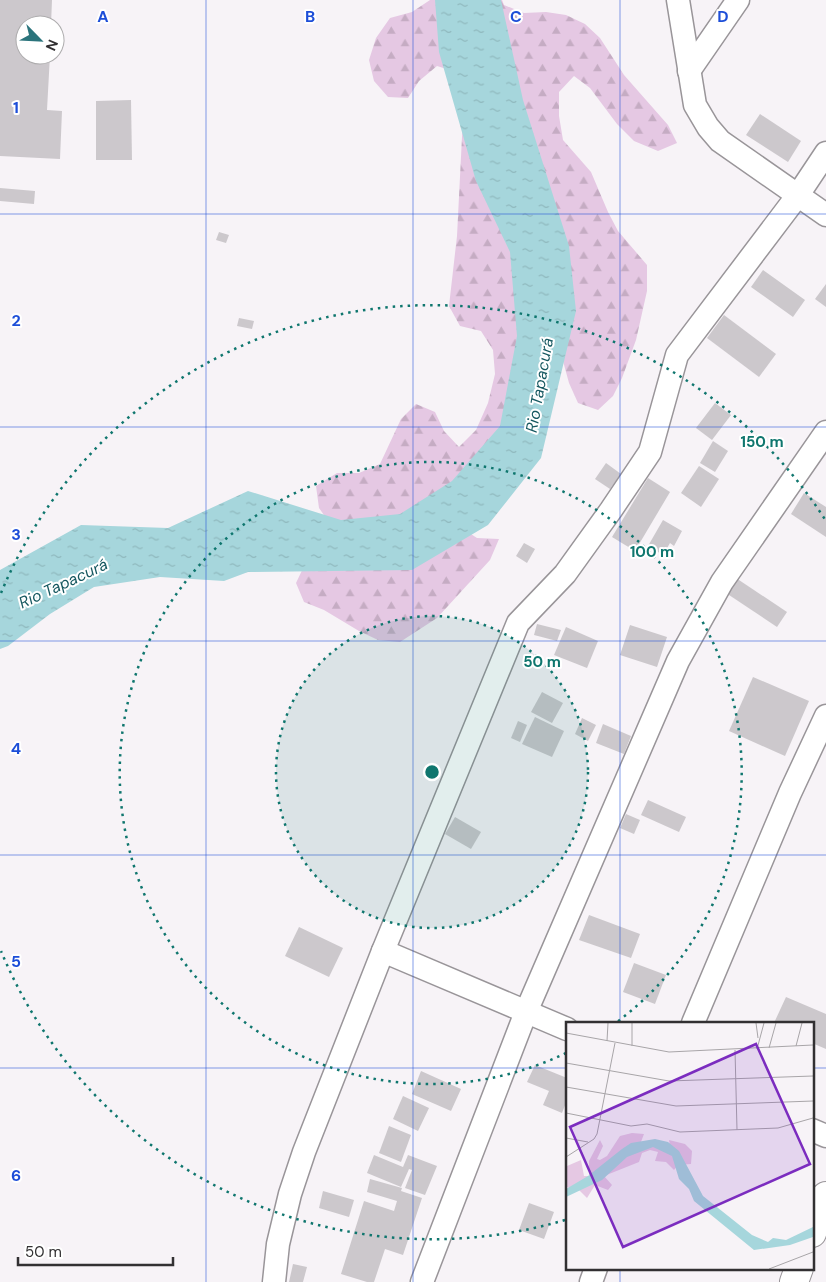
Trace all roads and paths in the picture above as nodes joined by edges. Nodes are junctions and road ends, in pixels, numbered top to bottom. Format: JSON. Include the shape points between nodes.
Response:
{"nodes":[{"id":1,"x":678,"y":0,"type":"edge"},
{"id":2,"x":738,"y":0,"type":"edge"},
{"id":3,"x":689,"y":71,"type":"junction"},
{"id":4,"x":826,"y":154,"type":"edge"},
{"id":5,"x":798,"y":195,"type":"junction"},
{"id":6,"x":826,"y":214,"type":"edge"},
{"id":7,"x":826,"y":432,"type":"edge"},
{"id":8,"x":826,"y":716,"type":"edge"},
{"id":9,"x":383,"y":952,"type":"junction"},
{"id":10,"x":526,"y":1012,"type":"junction"},
{"id":11,"x":693,"y":1022,"type":"edge"},
{"id":12,"x":566,"y":1029,"type":"edge"},
{"id":13,"x":814,"y":1131,"type":"edge"},
{"id":14,"x":826,"y":1136,"type":"edge"},
{"id":15,"x":826,"y":1196,"type":"edge"},
{"id":16,"x":814,"y":1229,"type":"edge"},
{"id":17,"x":595,"y":1270,"type":"edge"},
{"id":18,"x":274,"y":1282,"type":"edge"},
{"id":19,"x":422,"y":1282,"type":"edge"},
{"id":20,"x":591,"y":1282,"type":"edge"}],
"edges":[{"from":1,"to":3,"type":"street"},
{"from":2,"to":3,"type":"street"},
{"from":3,"to":5,"type":"street","via":[[695,105],[708,128],[720,141]]},
{"from":4,"to":5,"type":"street"},
{"from":5,"to":6,"type":"street"},
{"from":5,"to":9,"type":"street","via":[[677,356],[650,452],[565,574],[518,623]]},
{"from":7,"to":10,"type":"street","via":[[722,582],[678,661]]},
{"from":8,"to":11,"type":"street"},
{"from":9,"to":10,"type":"street"},
{"from":9,"to":18,"type":"street","via":[[290,1194],[278,1244]]},
{"from":10,"to":12,"type":"street"},
{"from":10,"to":19,"type":"street"},
{"from":13,"to":14,"type":"street"},
{"from":15,"to":16,"type":"main road"},
{"from":17,"to":20,"type":"street"}]}
